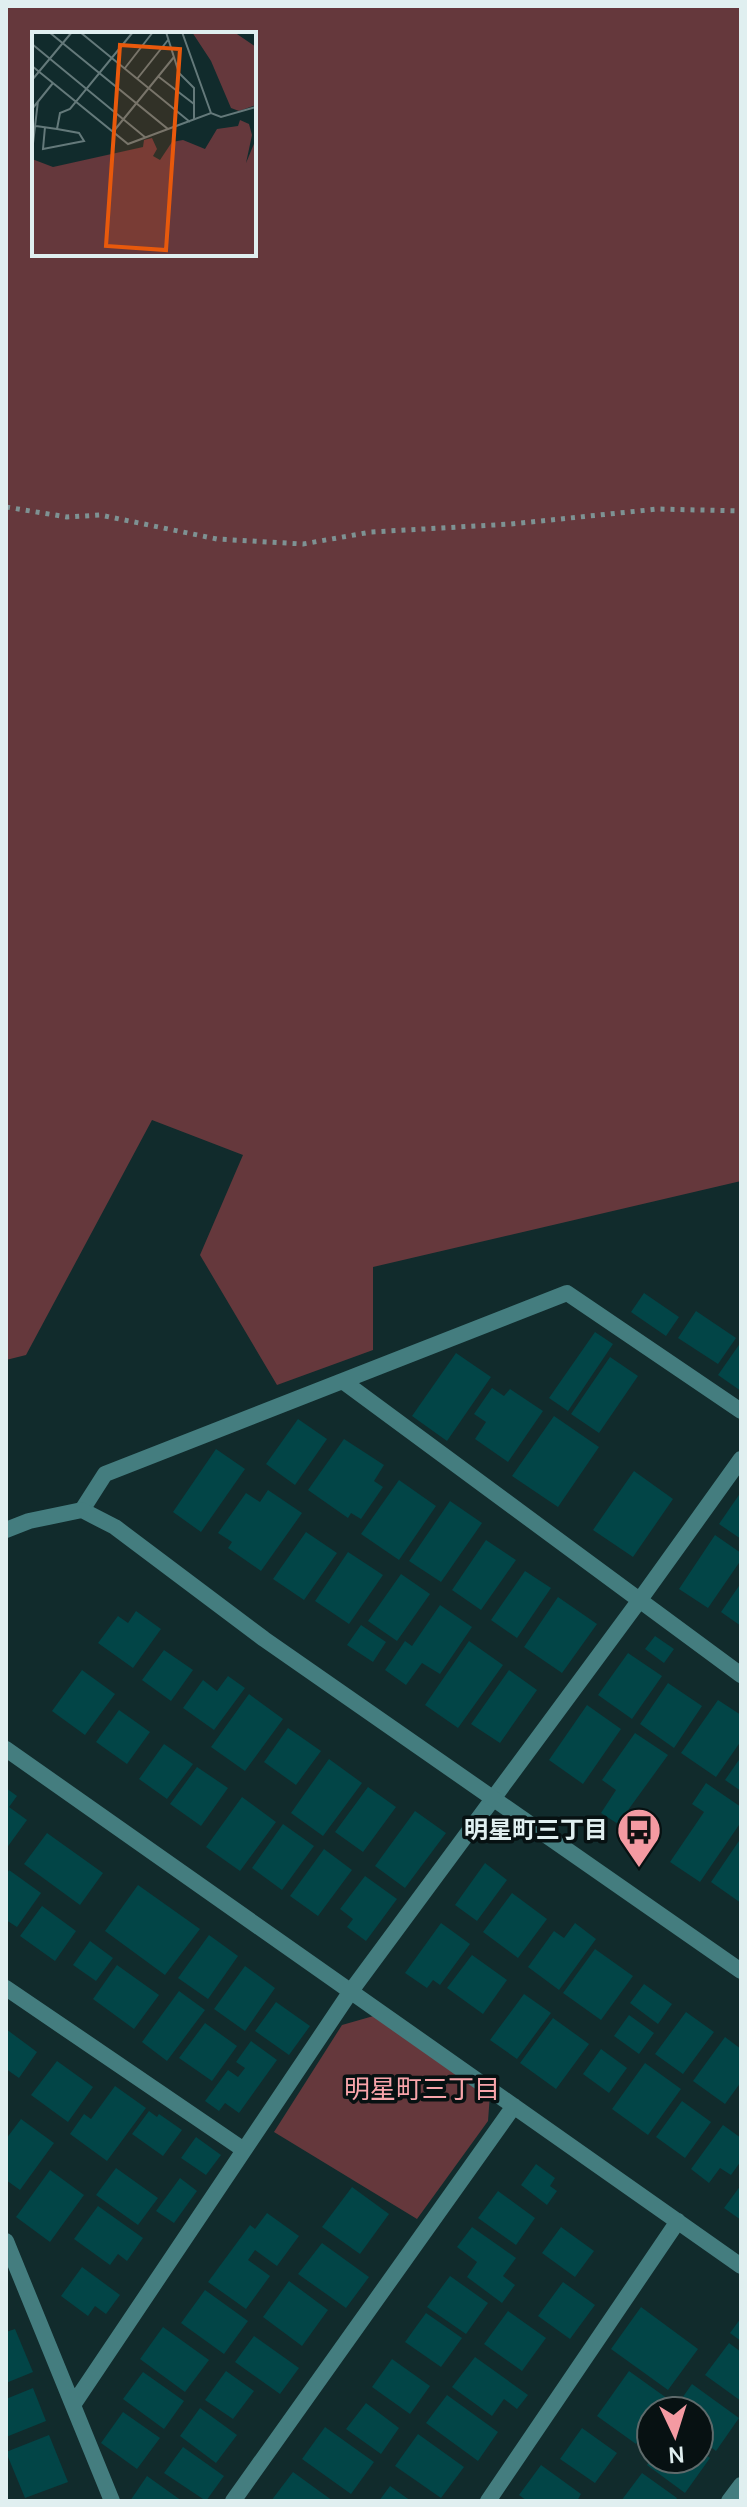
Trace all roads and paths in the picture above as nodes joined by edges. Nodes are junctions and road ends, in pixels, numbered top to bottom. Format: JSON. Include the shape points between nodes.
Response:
{"nodes":[{"id":1,"x":6,"y":507,"type":"edge"},
{"id":2,"x":741,"y":511,"type":"edge"},
{"id":3,"x":344,"y":1382,"type":"junction"},
{"id":4,"x":741,"y":1411,"type":"edge"},
{"id":5,"x":741,"y":1459,"type":"edge"},
{"id":6,"x":82,"y":1510,"type":"junction"},
{"id":7,"x":6,"y":1530,"type":"edge"},
{"id":8,"x":639,"y":1601,"type":"junction"},
{"id":9,"x":741,"y":1675,"type":"edge"},
{"id":10,"x":6,"y":1749,"type":"edge"},
{"id":11,"x":494,"y":1798,"type":"junction"},
{"id":12,"x":741,"y":1971,"type":"edge"},
{"id":13,"x":6,"y":1988,"type":"edge"},
{"id":14,"x":351,"y":1991,"type":"junction"},
{"id":15,"x":514,"y":2106,"type":"junction"},
{"id":16,"x":244,"y":2150,"type":"junction"},
{"id":17,"x":678,"y":2221,"type":"junction"},
{"id":18,"x":6,"y":2241,"type":"edge"},
{"id":19,"x":741,"y":2266,"type":"edge"},
{"id":20,"x":73,"y":2405,"type":"junction"},
{"id":21,"x":741,"y":2485,"type":"edge"},
{"id":22,"x":112,"y":2501,"type":"edge"},
{"id":23,"x":233,"y":2501,"type":"edge"},
{"id":24,"x":488,"y":2501,"type":"edge"},
{"id":25,"x":729,"y":2501,"type":"edge"}],
"edges":[{"from":1,"to":2,"type":"path","via":[[67,517],[100,515],[217,539],[303,544],[371,532],[658,509]]},
{"from":3,"to":4,"type":"street","via":[[567,1293]]},
{"from":3,"to":6,"type":"street","via":[[105,1474]]},
{"from":3,"to":8,"type":"street"},
{"from":5,"to":8,"type":"street"},
{"from":6,"to":7,"type":"street"},
{"from":6,"to":11,"type":"street","via":[[115,1527],[264,1639]]},
{"from":8,"to":9,"type":"street"},
{"from":8,"to":11,"type":"street"},
{"from":10,"to":14,"type":"street"},
{"from":11,"to":12,"type":"street"},
{"from":11,"to":14,"type":"street"},
{"from":13,"to":16,"type":"street"},
{"from":14,"to":15,"type":"street"},
{"from":14,"to":16,"type":"street"},
{"from":15,"to":17,"type":"street"},
{"from":15,"to":23,"type":"street"},
{"from":16,"to":20,"type":"street"},
{"from":17,"to":19,"type":"street"},
{"from":17,"to":24,"type":"street"},
{"from":18,"to":20,"type":"street"},
{"from":20,"to":22,"type":"street"},
{"from":21,"to":25,"type":"street"}]}
